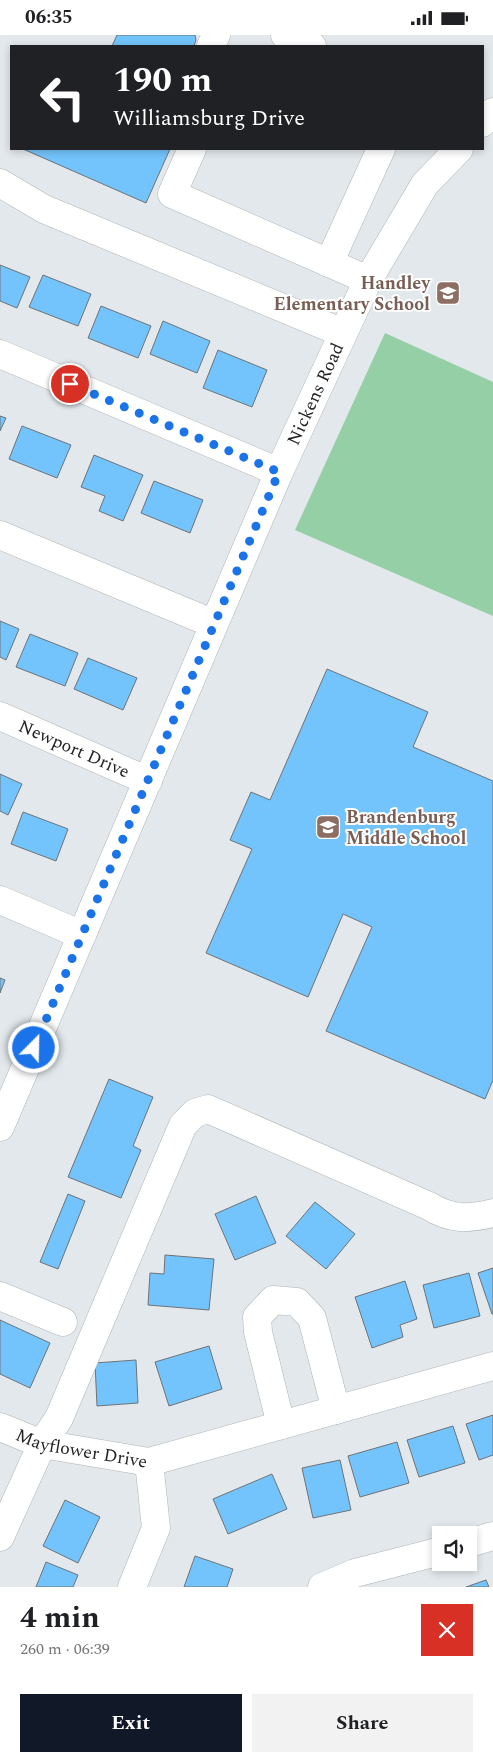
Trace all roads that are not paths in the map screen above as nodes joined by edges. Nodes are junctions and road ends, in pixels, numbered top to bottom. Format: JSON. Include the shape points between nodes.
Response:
{"nodes":[{"id":1,"x":286,"y":35,"type":"edge"},
{"id":2,"x":310,"y":45,"type":"edge"},
{"id":3,"x":493,"y":112,"type":"edge"},
{"id":4,"x":484,"y":121,"type":"edge"},
{"id":5,"x":192,"y":150,"type":"edge"},
{"id":6,"x":381,"y":150,"type":"edge"},
{"id":7,"x":458,"y":150,"type":"edge"},
{"id":8,"x":0,"y":183,"type":"edge"},
{"id":9,"x":329,"y":263,"type":"junction"},
{"id":10,"x":368,"y":280,"type":"junction"},
{"id":11,"x":343,"y":333,"type":"junction"},
{"id":12,"x":0,"y":355,"type":"edge"},
{"id":13,"x":279,"y":472,"type":"junction"},
{"id":14,"x":0,"y":535,"type":"edge"},
{"id":15,"x":214,"y":624,"type":"junction"},
{"id":16,"x":0,"y":716,"type":"edge"},
{"id":17,"x":148,"y":781,"type":"junction"},
{"id":18,"x":0,"y":900,"type":"edge"},
{"id":19,"x":82,"y":935,"type":"junction"},
{"id":20,"x":10,"y":1076,"type":"edge"},
{"id":21,"x":0,"y":1127,"type":"edge"},
{"id":22,"x":493,"y":1213,"type":"edge"},
{"id":23,"x":0,"y":1296,"type":"edge"},
{"id":24,"x":63,"y":1322,"type":"dead end"},
{"id":25,"x":493,"y":1366,"type":"edge"},
{"id":26,"x":336,"y":1410,"type":"junction"},
{"id":27,"x":281,"y":1425,"type":"junction"},
{"id":28,"x":0,"y":1427,"type":"edge"},
{"id":29,"x":42,"y":1444,"type":"junction"},
{"id":30,"x":149,"y":1462,"type":"junction"},
{"id":31,"x":493,"y":1536,"type":"edge"},
{"id":32,"x":0,"y":1537,"type":"edge"},
{"id":33,"x":477,"y":1541,"type":"edge"},
{"id":34,"x":432,"y":1553,"type":"edge"},
{"id":35,"x":132,"y":1587,"type":"edge"},
{"id":36,"x":322,"y":1587,"type":"edge"}],
"edges":[{"from":1,"to":2,"type":"street"},
{"from":3,"to":4,"type":"street"},
{"from":5,"to":9,"type":"street","via":[[172,195]]},
{"from":6,"to":9,"type":"street"},
{"from":7,"to":10,"type":"street","name":"Nickens Road","via":[[425,184]]},
{"from":8,"to":11,"type":"street","via":[[44,209]]},
{"from":9,"to":10,"type":"street"},
{"from":10,"to":11,"type":"street","name":"Nickens Road"},
{"from":11,"to":13,"type":"street","name":"Nickens Road"},
{"from":12,"to":13,"type":"street"},
{"from":13,"to":15,"type":"street","name":"Nickens Road"},
{"from":14,"to":15,"type":"street"},
{"from":15,"to":17,"type":"street","name":"Nickens Road"},
{"from":16,"to":17,"type":"street","name":"Newport Drive"},
{"from":17,"to":19,"type":"street","name":"Nickens Road"},
{"from":18,"to":19,"type":"street"},
{"from":19,"to":20,"type":"street","name":"Nickens Road"},
{"from":20,"to":21,"type":"street","name":"Nickens Road"},
{"from":22,"to":29,"type":"street","via":[[475,1217],[446,1216],[208,1109],[195,1113],[183,1125],[59,1418]]},
{"from":23,"to":24,"type":"street"},
{"from":25,"to":26,"type":"street","name":"Mayflower Drive"},
{"from":26,"to":27,"type":"street","name":"Mayflower Drive"},
{"from":26,"to":27,"type":"street","via":[[312,1318],[297,1302],[273,1300],[257,1317]]},
{"from":27,"to":30,"type":"street","name":"Mayflower Drive"},
{"from":28,"to":29,"type":"street","name":"Mayflower Drive"},
{"from":29,"to":30,"type":"street","name":"Mayflower Drive"},
{"from":29,"to":32,"type":"street"},
{"from":30,"to":35,"type":"street","via":[[156,1528]]},
{"from":31,"to":33,"type":"street"},
{"from":34,"to":36,"type":"street","via":[[355,1573]]}]}
